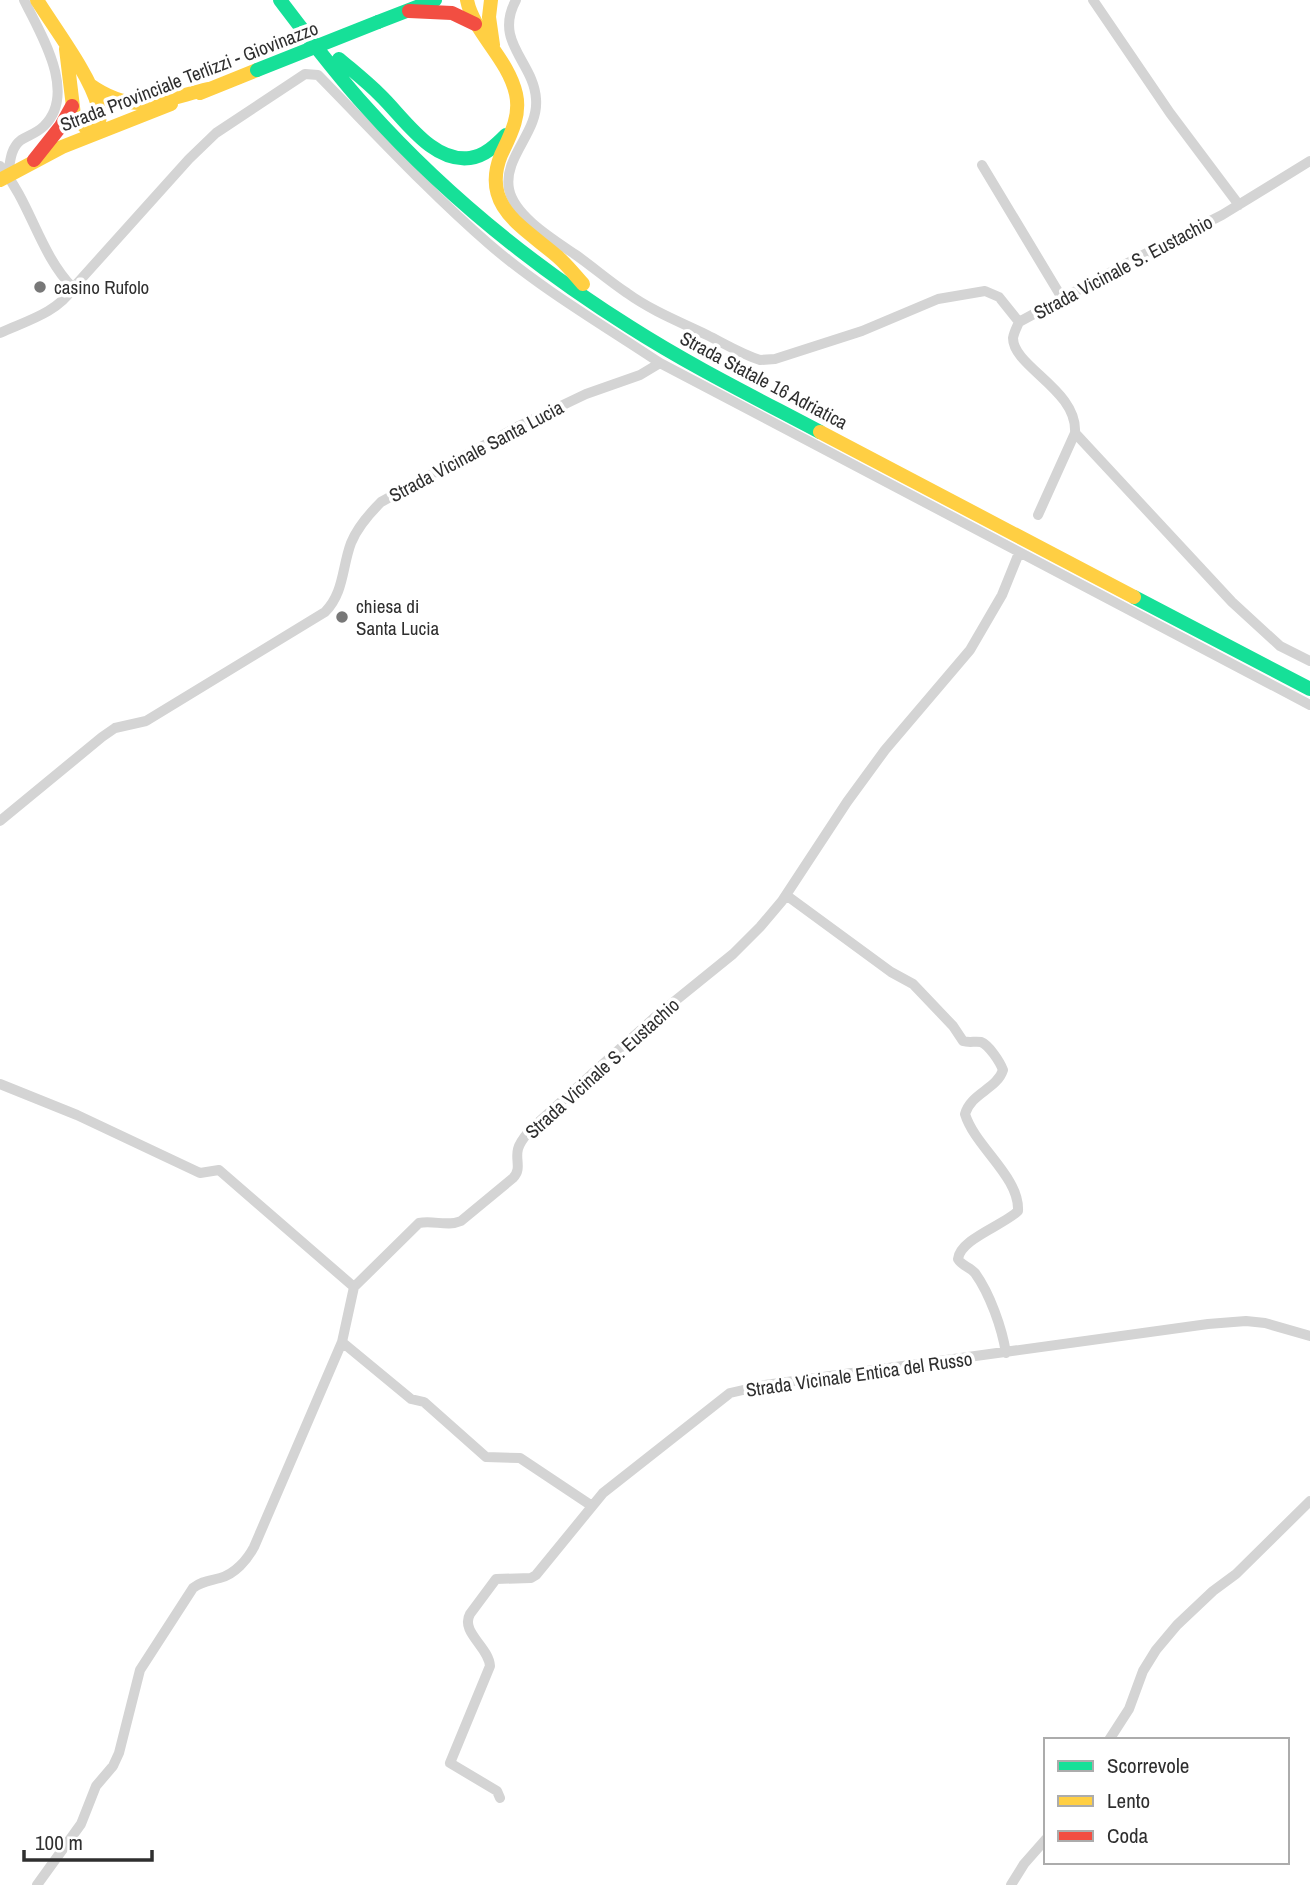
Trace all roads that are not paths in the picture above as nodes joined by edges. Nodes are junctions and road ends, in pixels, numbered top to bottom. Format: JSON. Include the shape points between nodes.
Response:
{"nodes":[{"id":1,"x":23,"y":0,"type":"edge"},
{"id":2,"x":37,"y":0,"type":"edge"},
{"id":3,"x":280,"y":0,"type":"edge"},
{"id":4,"x":294,"y":0,"type":"edge"},
{"id":5,"x":435,"y":0,"type":"edge"},
{"id":6,"x":467,"y":0,"type":"edge"},
{"id":7,"x":516,"y":0,"type":"edge"},
{"id":8,"x":1093,"y":0,"type":"edge"},
{"id":9,"x":488,"y":3,"type":"edge"},
{"id":10,"x":409,"y":11,"type":"junction"},
{"id":11,"x":478,"y":27,"type":"junction"},
{"id":12,"x":66,"y":48,"type":"junction"},
{"id":13,"x":494,"y":48,"type":"junction"},
{"id":14,"x":339,"y":59,"type":"junction"},
{"id":15,"x":90,"y":85,"type":"junction"},
{"id":16,"x":208,"y":89,"type":"junction"},
{"id":17,"x":72,"y":106,"type":"junction"},
{"id":18,"x":511,"y":130,"type":"junction"},
{"id":19,"x":97,"y":133,"type":"junction"},
{"id":20,"x":34,"y":160,"type":"junction"},
{"id":21,"x":1310,"y":161,"type":"edge"},
{"id":22,"x":982,"y":165,"type":"dead end"},
{"id":23,"x":3,"y":174,"type":"edge"},
{"id":24,"x":1239,"y":205,"type":"junction"},
{"id":25,"x":583,"y":284,"type":"junction"},
{"id":26,"x":73,"y":288,"type":"junction"},
{"id":27,"x":1062,"y":298,"type":"junction"},
{"id":28,"x":1019,"y":322,"type":"junction"},
{"id":29,"x":0,"y":333,"type":"edge"},
{"id":30,"x":660,"y":363,"type":"junction"},
{"id":31,"x":1075,"y":432,"type":"junction"},
{"id":32,"x":1038,"y":515,"type":"dead end"},
{"id":33,"x":1019,"y":553,"type":"junction"},
{"id":34,"x":1310,"y":661,"type":"edge"},
{"id":35,"x":1310,"y":676,"type":"edge"},
{"id":36,"x":1310,"y":689,"type":"edge"},
{"id":37,"x":1310,"y":705,"type":"edge"},
{"id":38,"x":0,"y":821,"type":"edge"},
{"id":39,"x":786,"y":895,"type":"junction"},
{"id":40,"x":0,"y":1084,"type":"edge"},
{"id":41,"x":354,"y":1287,"type":"junction"},
{"id":42,"x":1310,"y":1336,"type":"edge"},
{"id":43,"x":342,"y":1342,"type":"junction"},
{"id":44,"x":1006,"y":1353,"type":"junction"},
{"id":45,"x":1310,"y":1502,"type":"edge"},
{"id":46,"x":592,"y":1506,"type":"junction"},
{"id":47,"x":1111,"y":1738,"type":"edge"},
{"id":48,"x":500,"y":1798,"type":"dead end"},
{"id":49,"x":1044,"y":1841,"type":"edge"},
{"id":50,"x":37,"y":1885,"type":"edge"},
{"id":51,"x":1011,"y":1885,"type":"edge"}],
"edges":[{"from":1,"to":23,"type":"street","via":[[54,66],[57,97],[48,122],[19,142]]},
{"from":2,"to":12,"type":"main road"},
{"from":3,"to":36,"type":"main road","name":"Strada Statale 16 Adriatica","via":[[327,62],[417,162],[501,237],[604,312],[689,363]]},
{"from":4,"to":14,"type":"main road","name":"Strada Statale 16 Adriatica"},
{"from":5,"to":10,"type":"main road","name":"Strada Provinciale Terlizzi - Giovinazzo"},
{"from":6,"to":11,"type":"main road"},
{"from":7,"to":28,"type":"street","via":[[509,30],[537,100],[510,168],[511,198],[543,231],[628,294],[760,360],[787,356],[862,331],[938,299],[985,290],[999,297]]},
{"from":8,"to":24,"type":"street"},
{"from":9,"to":13,"type":"main road"},
{"from":10,"to":11,"type":"main road","via":[[456,13]]},
{"from":10,"to":16,"type":"main road","name":"Strada Provinciale Terlizzi - Giovinazzo","bridge":true},
{"from":11,"to":13,"type":"main road"},
{"from":12,"to":15,"type":"main road"},
{"from":12,"to":17,"type":"main road"},
{"from":13,"to":18,"type":"main road","via":[[516,96]]},
{"from":14,"to":18,"type":"main road","via":[[424,140],[444,153],[476,158],[494,149]]},
{"from":14,"to":25,"type":"main road","name":"Strada Statale 16 Adriatica","via":[[439,167],[522,239]]},
{"from":15,"to":16,"type":"main road","via":[[125,103]]},
{"from":15,"to":19,"type":"main road","via":[[99,107]]},
{"from":16,"to":19,"type":"main road","name":"Strada Provinciale Terlizzi - Giovinazzo"},
{"from":17,"to":19,"type":"main road","via":[[79,122]]},
{"from":17,"to":20,"type":"main road"},
{"from":18,"to":25,"type":"main road","via":[[494,174],[499,202],[509,217]]},
{"from":19,"to":20,"type":"main road","name":"Strada Provinciale Terlizzi - Giovinazzo"},
{"from":20,"to":23,"type":"main road","name":"Strada Provinciale Terlizzi - Giovinazzo"},
{"from":21,"to":24,"type":"street","name":"Strada Vicinale S. Eustachio"},
{"from":22,"to":27,"type":"street"},
{"from":23,"to":26,"type":"street","via":[[43,246]]},
{"from":24,"to":27,"type":"street","name":"Strada Vicinale S. Eustachio"},
{"from":25,"to":35,"type":"main road","name":"Strada Statale 16 Adriatica","via":[[692,352]]},
{"from":26,"to":29,"type":"street","via":[[50,311]]},
{"from":26,"to":30,"type":"street","via":[[216,134],[305,74],[318,75],[491,246]]},
{"from":27,"to":28,"type":"street","name":"Strada Vicinale S. Eustachio"},
{"from":28,"to":31,"type":"street","name":"Strada Vicinale S. Eustachio","via":[[1013,338],[1018,351],[1069,405],[1076,419]]},
{"from":30,"to":33,"type":"street"},
{"from":30,"to":38,"type":"street","name":"Strada Vicinale Santa Lucia","via":[[640,376],[530,420],[380,502],[350,544],[341,586],[325,612],[146,720],[116,728]]},
{"from":31,"to":32,"type":"street"},
{"from":31,"to":34,"type":"street","via":[[1232,602],[1280,646]]},
{"from":33,"to":37,"type":"street"},
{"from":33,"to":39,"type":"street","name":"Strada Vicinale S. Eustachio","via":[[1002,595],[970,650],[885,750]]},
{"from":39,"to":41,"type":"street","name":"Strada Vicinale S. Eustachio","via":[[733,954],[531,1129],[517,1150],[519,1169],[513,1178],[461,1221],[419,1223]]},
{"from":39,"to":44,"type":"street","via":[[913,984],[963,1041],[981,1042],[1002,1066],[1001,1077],[971,1102],[965,1114],[1013,1189],[1018,1211],[971,1241],[958,1253],[958,1259],[973,1271],[982,1287]]},
{"from":40,"to":41,"type":"street","via":[[200,1172],[219,1170]]},
{"from":41,"to":43,"type":"street"},
{"from":42,"to":44,"type":"street","name":"Strada Vicinale Entica del Russo","via":[[1246,1321]]},
{"from":43,"to":46,"type":"street","via":[[411,1399],[424,1402],[486,1457],[520,1458]]},
{"from":43,"to":50,"type":"street","via":[[247,1560],[228,1575],[193,1588],[146,1659],[113,1766],[96,1786],[81,1824]]},
{"from":44,"to":46,"type":"street","name":"Strada Vicinale Entica del Russo","via":[[730,1393]]},
{"from":45,"to":47,"type":"street","via":[[1163,1642],[1143,1671],[1129,1709]]},
{"from":46,"to":48,"type":"street","name":"Strada Vicinale Entica del Russo","via":[[536,1575],[496,1579],[467,1620],[490,1666],[450,1763]]},
{"from":49,"to":51,"type":"street"}]}
